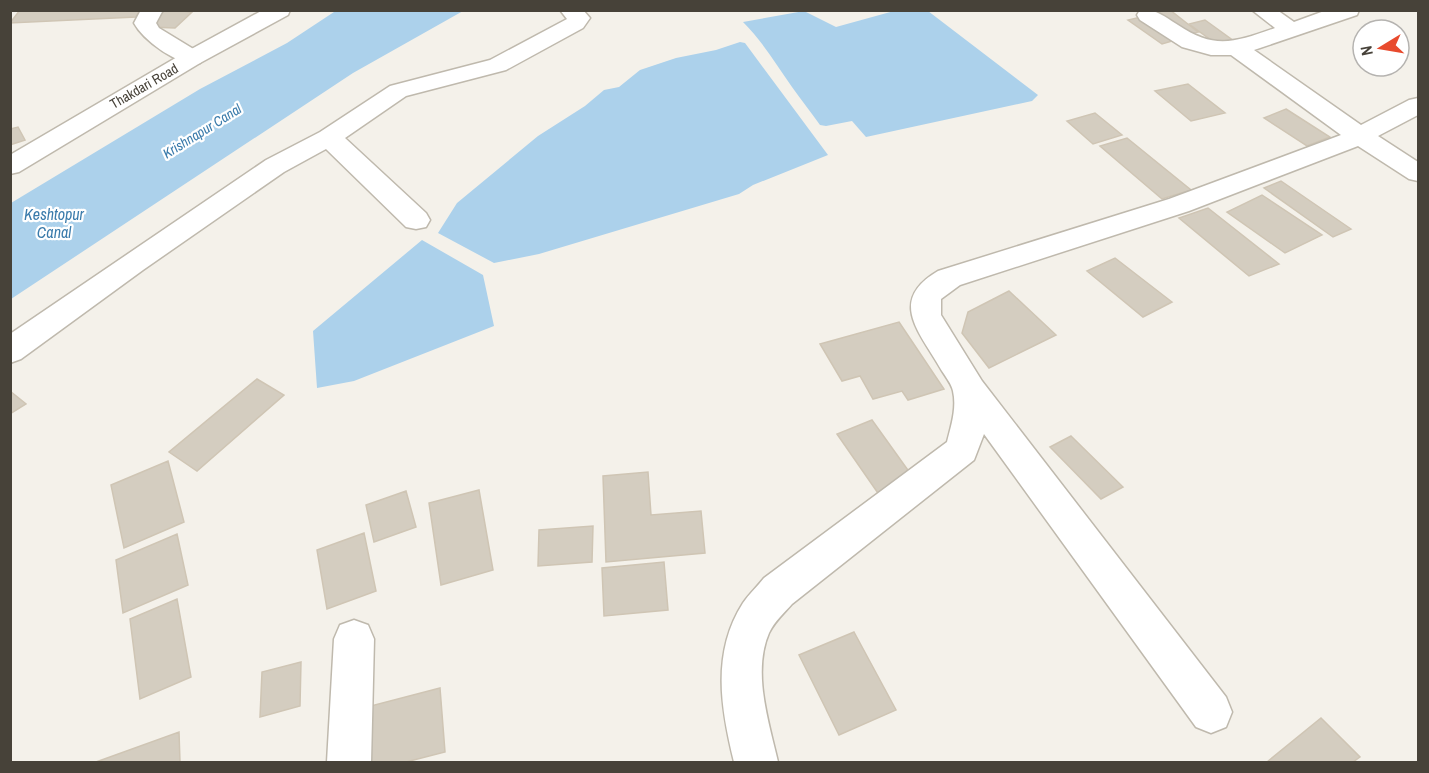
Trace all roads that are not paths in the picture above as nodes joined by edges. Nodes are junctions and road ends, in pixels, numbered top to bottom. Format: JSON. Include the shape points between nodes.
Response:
{"nodes":[{"id":1,"x":152,"y":10,"type":"edge"},
{"id":2,"x":280,"y":10,"type":"edge"},
{"id":3,"x":570,"y":10,"type":"edge"},
{"id":4,"x":1262,"y":10,"type":"edge"},
{"id":5,"x":1349,"y":10,"type":"edge"},
{"id":6,"x":1148,"y":15,"type":"dead end"},
{"id":7,"x":1293,"y":30,"type":"junction"},
{"id":8,"x":1239,"y":48,"type":"junction"},
{"id":9,"x":192,"y":58,"type":"junction"},
{"id":10,"x":1419,"y":105,"type":"edge"},
{"id":11,"x":1360,"y":136,"type":"junction"},
{"id":12,"x":329,"y":137,"type":"junction"},
{"id":13,"x":10,"y":166,"type":"edge"},
{"id":14,"x":1419,"y":173,"type":"edge"},
{"id":15,"x":416,"y":220,"type":"dead end"},
{"id":16,"x":10,"y":351,"type":"edge"},
{"id":17,"x":969,"y":390,"type":"junction"},
{"id":18,"x":354,"y":639,"type":"dead end"},
{"id":19,"x":1211,"y":712,"type":"dead end"},
{"id":20,"x":349,"y":762,"type":"edge"},
{"id":21,"x":756,"y":762,"type":"edge"}],
"edges":[{"from":1,"to":9,"type":"street","via":[[145,23],[150,32]]},
{"from":2,"to":9,"type":"street","name":"Thakdari Road"},
{"from":3,"to":12,"type":"street","via":[[579,18],[575,23],[498,65],[398,91]]},
{"from":4,"to":7,"type":"street"},
{"from":5,"to":7,"type":"street"},
{"from":6,"to":8,"type":"street","via":[[1186,41],[1207,49]]},
{"from":7,"to":8,"type":"street"},
{"from":8,"to":11,"type":"street","via":[[1241,54]]},
{"from":9,"to":13,"type":"street","name":"Thakdari Road"},
{"from":10,"to":11,"type":"street"},
{"from":11,"to":14,"type":"street"},
{"from":11,"to":17,"type":"street","via":[[1179,205],[949,278],[934,287],[926,297],[926,315]]},
{"from":12,"to":15,"type":"street"},
{"from":12,"to":16,"type":"street","via":[[275,166]]},
{"from":17,"to":19,"type":"street"},
{"from":17,"to":21,"type":"street","via":[[970,421],[962,450],[778,591],[755,619],[742,651],[743,704]]},
{"from":18,"to":20,"type":"street"}]}
